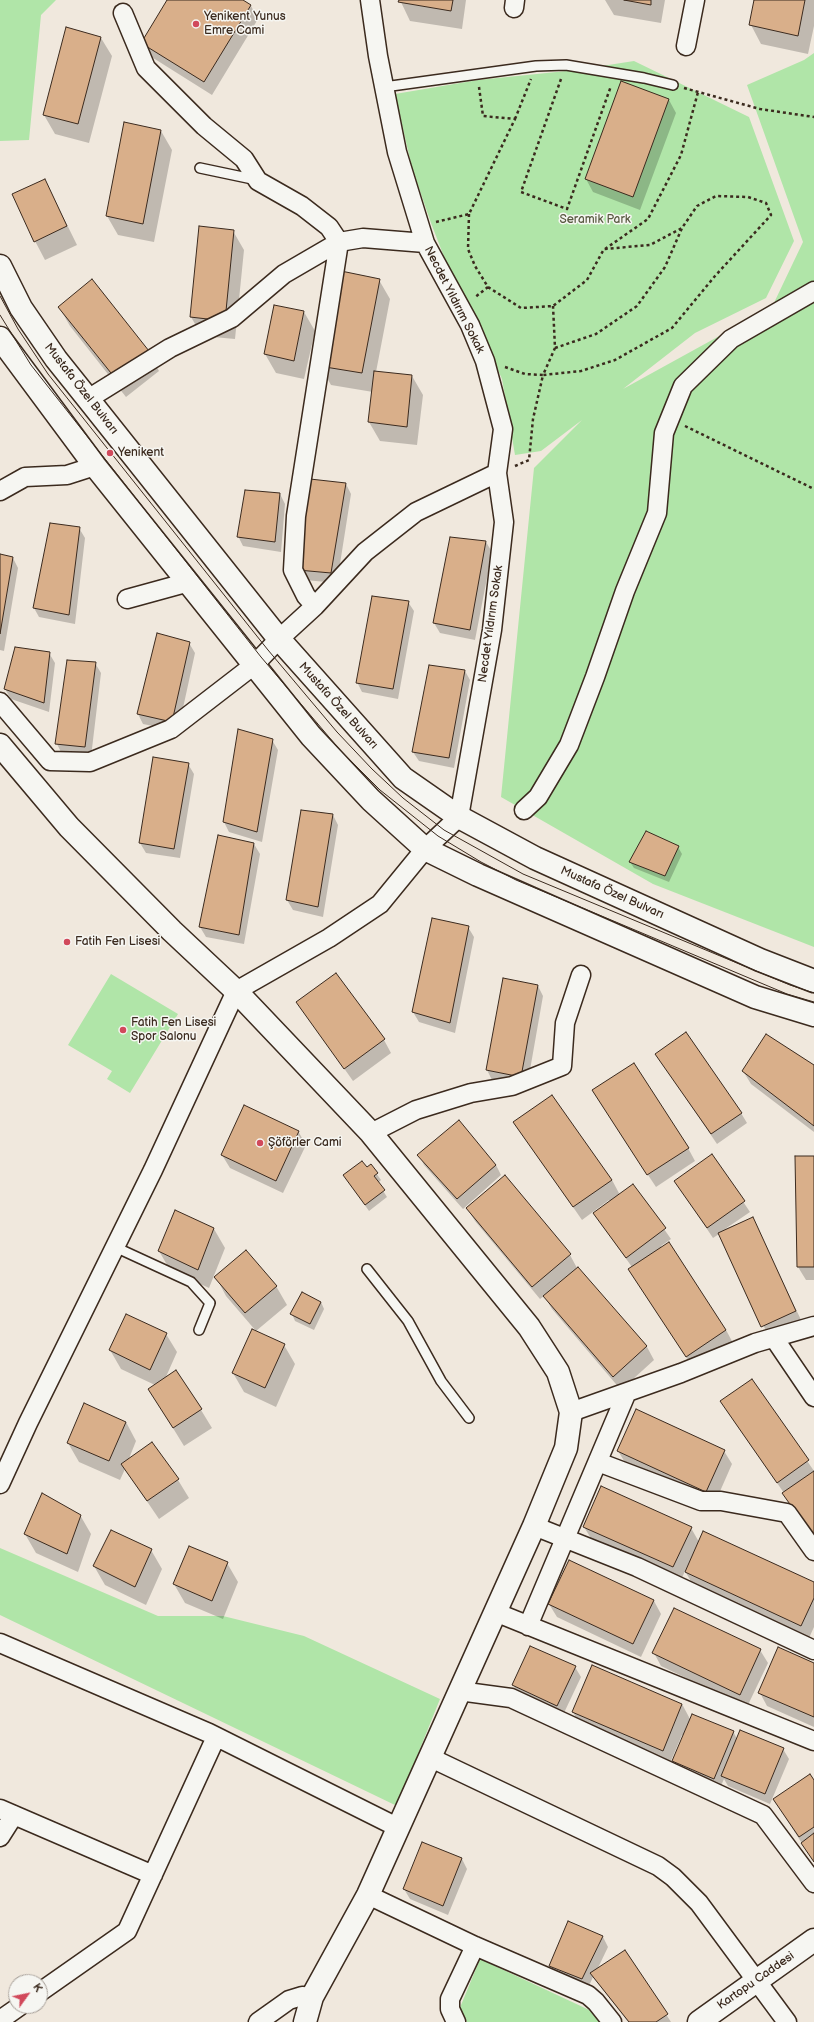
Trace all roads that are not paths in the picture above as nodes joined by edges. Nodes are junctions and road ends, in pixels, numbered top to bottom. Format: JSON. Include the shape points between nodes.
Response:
{"nodes":[{"id":1,"x":370,"y":0,"type":"edge"},
{"id":2,"x":695,"y":0,"type":"edge"},
{"id":3,"x":123,"y":12,"type":"dead end"},
{"id":4,"x":686,"y":46,"type":"dead end"},
{"id":5,"x":673,"y":86,"type":"road end"},
{"id":6,"x":384,"y":87,"type":"junction"},
{"id":7,"x":200,"y":168,"type":"dead end"},
{"id":8,"x":258,"y":181,"type":"junction"},
{"id":9,"x":423,"y":235,"type":"junction"},
{"id":10,"x":339,"y":242,"type":"junction"},
{"id":11,"x":0,"y":266,"type":"edge"},
{"id":12,"x":814,"y":291,"type":"edge"},
{"id":13,"x":0,"y":338,"type":"edge"},
{"id":14,"x":88,"y":399,"type":"junction"},
{"id":15,"x":95,"y":466,"type":"junction"},
{"id":16,"x":497,"y":473,"type":"junction"},
{"id":17,"x":0,"y":491,"type":"edge"},
{"id":18,"x":189,"y":582,"type":"junction"},
{"id":19,"x":127,"y":599,"type":"dead end"},
{"id":20,"x":315,"y":606,"type":"junction"},
{"id":21,"x":278,"y":639,"type":"junction"},
{"id":22,"x":254,"y":665,"type":"junction"},
{"id":23,"x":0,"y":702,"type":"edge"},
{"id":24,"x":0,"y":745,"type":"edge"},
{"id":25,"x":524,"y":810,"type":"dead end"},
{"id":26,"x":459,"y":817,"type":"junction"},
{"id":27,"x":425,"y":849,"type":"junction"},
{"id":28,"x":581,"y":975,"type":"dead end"},
{"id":29,"x":814,"y":981,"type":"edge"},
{"id":30,"x":236,"y":991,"type":"junction"},
{"id":31,"x":814,"y":1015,"type":"edge"},
{"id":32,"x":371,"y":1133,"type":"junction"},
{"id":33,"x":115,"y":1247,"type":"junction"},
{"id":34,"x":367,"y":1269,"type":"dead end"},
{"id":35,"x":814,"y":1326,"type":"edge"},
{"id":36,"x":199,"y":1330,"type":"dead end"},
{"id":37,"x":774,"y":1338,"type":"junction"},
{"id":38,"x":627,"y":1392,"type":"junction"},
{"id":39,"x":814,"y":1397,"type":"edge"},
{"id":40,"x":572,"y":1412,"type":"junction"},
{"id":41,"x":469,"y":1418,"type":"dead end"},
{"id":42,"x":598,"y":1462,"type":"junction"},
{"id":43,"x":0,"y":1484,"type":"edge"},
{"id":44,"x":534,"y":1526,"type":"junction"},
{"id":45,"x":567,"y":1539,"type":"junction"},
{"id":46,"x":814,"y":1551,"type":"edge"},
{"id":47,"x":495,"y":1612,"type":"junction"},
{"id":48,"x":528,"y":1626,"type":"junction"},
{"id":49,"x":0,"y":1644,"type":"edge"},
{"id":50,"x":814,"y":1650,"type":"edge"},
{"id":51,"x":459,"y":1691,"type":"junction"},
{"id":52,"x":216,"y":1737,"type":"junction"},
{"id":53,"x":814,"y":1741,"type":"edge"},
{"id":54,"x":429,"y":1757,"type":"junction"},
{"id":55,"x":7,"y":1812,"type":"edge"},
{"id":56,"x":397,"y":1826,"type":"junction"},
{"id":57,"x":0,"y":1837,"type":"edge"},
{"id":58,"x":153,"y":1875,"type":"junction"},
{"id":59,"x":814,"y":1883,"type":"edge"},
{"id":60,"x":368,"y":1895,"type":"junction"},
{"id":61,"x":814,"y":1940,"type":"edge"},
{"id":62,"x":475,"y":1946,"type":"junction"},
{"id":63,"x":756,"y":1982,"type":"junction"},
{"id":64,"x":48,"y":1986,"type":"edge"},
{"id":65,"x":312,"y":1997,"type":"junction"},
{"id":66,"x":9,"y":2014,"type":"edge"},
{"id":67,"x":0,"y":2020,"type":"edge"},
{"id":68,"x":258,"y":2022,"type":"edge"},
{"id":69,"x":305,"y":2022,"type":"edge"},
{"id":70,"x":456,"y":2022,"type":"edge"},
{"id":71,"x":612,"y":2022,"type":"edge"},
{"id":72,"x":699,"y":2022,"type":"edge"},
{"id":73,"x":787,"y":2022,"type":"edge"}],
"edges":[{"from":1,"to":6,"type":"street","name":"Necdet Yıldırım Sokak"},
{"from":2,"to":4,"type":"street"},
{"from":3,"to":8,"type":"street","via":[[146,68],[204,126],[244,159]]},
{"from":5,"to":6,"type":"lane","via":[[566,65],[477,73]]},
{"from":6,"to":9,"type":"street","name":"Necdet Yıldırım Sokak","via":[[397,152]]},
{"from":7,"to":8,"type":"lane"},
{"from":8,"to":10,"type":"street","via":[[302,206],[329,227]]},
{"from":9,"to":10,"type":"street"},
{"from":9,"to":16,"type":"street","name":"Necdet Yıldırım Sokak","via":[[485,361],[503,429]]},
{"from":10,"to":14,"type":"street","via":[[284,274],[232,318],[170,348]]},
{"from":10,"to":20,"type":"street","via":[[296,516],[293,570],[306,596]]},
{"from":11,"to":14,"type":"main road","name":"Mustafa Özel Bulvarı","via":[[21,308],[56,359]]},
{"from":12,"to":25,"type":"street","via":[[731,339],[683,386],[664,433],[656,513],[595,677],[568,745],[538,797]]},
{"from":13,"to":15,"type":"main road"},
{"from":14,"to":21,"type":"main road","name":"Mustafa Özel Bulvarı"},
{"from":15,"to":17,"type":"street","via":[[67,475],[25,477]]},
{"from":15,"to":18,"type":"main road"},
{"from":16,"to":20,"type":"street","via":[[416,512],[365,552]]},
{"from":16,"to":26,"type":"street","name":"Necdet Yıldırım Sokak","via":[[504,522],[492,630]]},
{"from":18,"to":19,"type":"street"},
{"from":18,"to":22,"type":"main road"},
{"from":20,"to":21,"type":"street"},
{"from":21,"to":22,"type":"street"},
{"from":21,"to":26,"type":"main road","name":"Mustafa Özel Bulvarı","via":[[403,778]]},
{"from":22,"to":23,"type":"street","via":[[171,729],[90,762],[50,761]]},
{"from":22,"to":27,"type":"main road","via":[[316,741],[371,800]]},
{"from":24,"to":30,"type":"main road","via":[[69,827],[172,931]]},
{"from":26,"to":27,"type":"street"},
{"from":26,"to":29,"type":"main road","name":"Mustafa Özel Bulvarı","via":[[535,858],[760,960]]},
{"from":27,"to":30,"type":"street","via":[[380,904],[329,938]]},
{"from":27,"to":31,"type":"main road","via":[[478,875],[755,997]]},
{"from":28,"to":32,"type":"street","via":[[564,1023],[562,1066],[512,1086],[471,1093],[416,1110]]},
{"from":30,"to":32,"type":"main road"},
{"from":30,"to":33,"type":"street"},
{"from":32,"to":40,"type":"main road","via":[[529,1327],[558,1372]]},
{"from":33,"to":36,"type":"lane","via":[[191,1282],[210,1303]]},
{"from":33,"to":43,"type":"street"},
{"from":34,"to":41,"type":"lane","via":[[408,1322],[441,1381]]},
{"from":35,"to":37,"type":"street"},
{"from":37,"to":38,"type":"street"},
{"from":37,"to":39,"type":"street"},
{"from":38,"to":40,"type":"street"},
{"from":38,"to":42,"type":"street"},
{"from":40,"to":44,"type":"main road","via":[[566,1448]]},
{"from":42,"to":45,"type":"street"},
{"from":42,"to":46,"type":"street","via":[[701,1501],[721,1501],[787,1513]]},
{"from":44,"to":45,"type":"street"},
{"from":44,"to":47,"type":"main road"},
{"from":45,"to":48,"type":"street"},
{"from":45,"to":50,"type":"street","via":[[637,1567]]},
{"from":47,"to":48,"type":"street"},
{"from":47,"to":51,"type":"main road"},
{"from":48,"to":53,"type":"street"},
{"from":49,"to":52,"type":"street"},
{"from":51,"to":54,"type":"main road"},
{"from":51,"to":59,"type":"street","via":[[511,1698],[764,1815]]},
{"from":52,"to":56,"type":"street"},
{"from":52,"to":58,"type":"street"},
{"from":54,"to":56,"type":"main road"},
{"from":54,"to":63,"type":"street","via":[[658,1866],[687,1889],[699,1903]]},
{"from":55,"to":57,"type":"street"},
{"from":55,"to":58,"type":"street"},
{"from":56,"to":60,"type":"main road"},
{"from":58,"to":64,"type":"street","via":[[127,1931]]},
{"from":60,"to":62,"type":"street"},
{"from":60,"to":65,"type":"main road"},
{"from":61,"to":63,"type":"main road","name":"Kartopu Caddesi"},
{"from":62,"to":70,"type":"street","via":[[450,1999],[450,2009]]},
{"from":62,"to":71,"type":"street","via":[[588,1995]]},
{"from":63,"to":72,"type":"main road","name":"Kartopu Caddesi"},
{"from":63,"to":73,"type":"street"},
{"from":65,"to":68,"type":"street","via":[[302,1996],[290,2000]]},
{"from":65,"to":69,"type":"main road"},
{"from":66,"to":67,"type":"street"}]}
